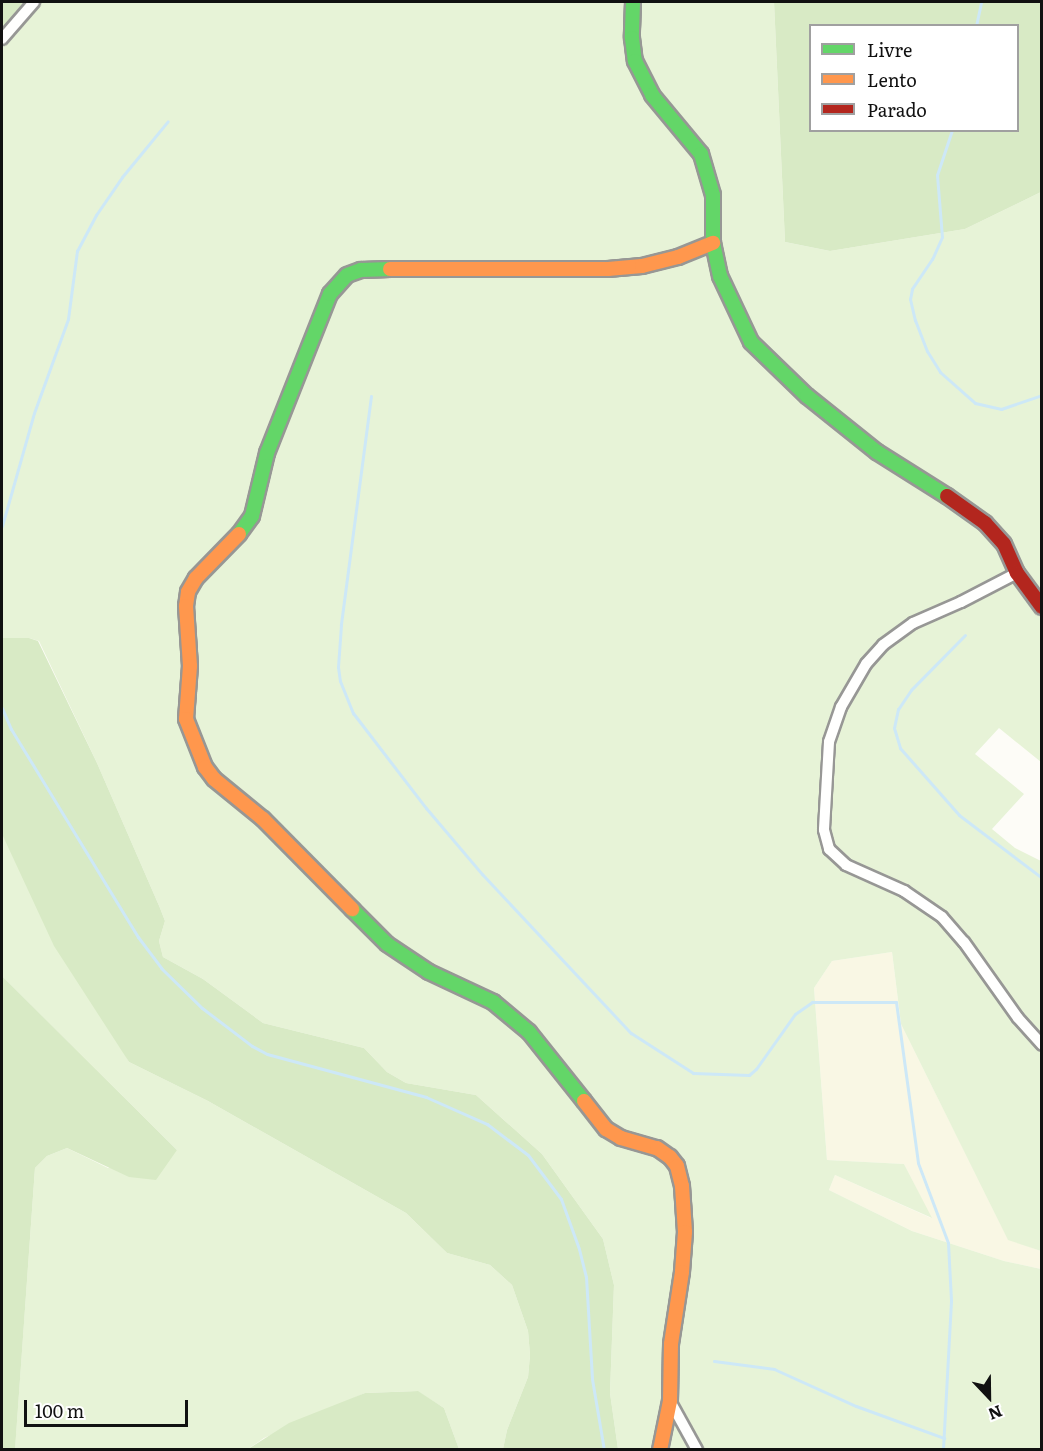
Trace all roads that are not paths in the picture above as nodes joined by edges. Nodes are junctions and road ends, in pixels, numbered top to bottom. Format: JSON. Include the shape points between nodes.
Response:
{"nodes":[{"id":1,"x":34,"y":2,"type":"edge"},
{"id":2,"x":633,"y":2,"type":"edge"},
{"id":3,"x":2,"y":39,"type":"edge"},
{"id":4,"x":712,"y":243,"type":"junction"},
{"id":5,"x":1017,"y":573,"type":"junction"},
{"id":6,"x":1041,"y":608,"type":"edge"},
{"id":7,"x":1041,"y":1045,"type":"edge"},
{"id":8,"x":670,"y":1401,"type":"junction"},
{"id":9,"x":660,"y":1449,"type":"edge"},
{"id":10,"x":697,"y":1449,"type":"edge"}],
"edges":[{"from":1,"to":3,"type":"street"},
{"from":2,"to":4,"type":"street","via":[[632,38],[641,77],[691,139],[707,170],[715,220]]},
{"from":4,"to":5,"type":"street","via":[[730,301],[751,342],[764,357],[877,452],[985,523],[1004,544]]},
{"from":4,"to":8,"type":"street","via":[[678,257],[608,269],[381,269],[347,275],[330,294],[301,366],[267,453],[252,516],[196,578],[186,606],[190,666],[186,719],[205,767],[214,779],[263,819],[400,954],[493,1002],[529,1032],[606,1129],[621,1138],[657,1148],[677,1166],[685,1232],[671,1344]]},
{"from":5,"to":6,"type":"street"},
{"from":5,"to":7,"type":"street","via":[[913,623],[883,645],[866,664],[841,706],[829,742],[824,830],[829,849],[846,865],[904,891],[942,917]]},
{"from":8,"to":9,"type":"street"},
{"from":8,"to":10,"type":"street"}]}
